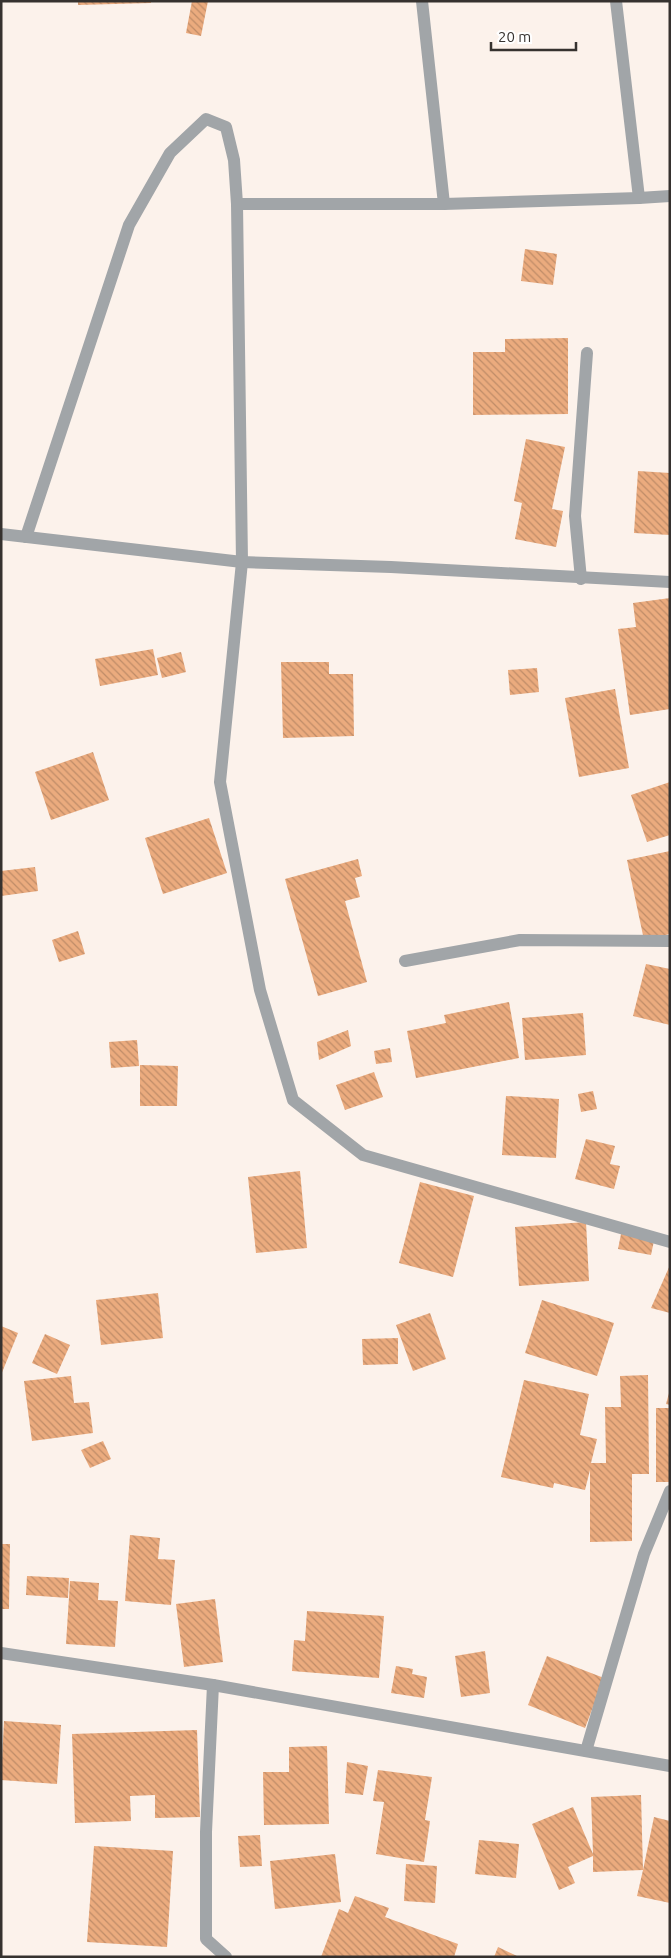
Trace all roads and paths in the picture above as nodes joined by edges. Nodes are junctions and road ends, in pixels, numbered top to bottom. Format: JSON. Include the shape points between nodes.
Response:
{"nodes":[{"id":1,"x":422,"y":1,"type":"edge"},
{"id":2,"x":616,"y":1,"type":"edge"},
{"id":3,"x":670,"y":196,"type":"edge"},
{"id":4,"x":639,"y":198,"type":"junction"},
{"id":5,"x":237,"y":204,"type":"junction"},
{"id":6,"x":444,"y":204,"type":"junction"},
{"id":7,"x":587,"y":353,"type":"dead end"},
{"id":8,"x":1,"y":534,"type":"edge"},
{"id":9,"x":26,"y":537,"type":"junction"},
{"id":10,"x":242,"y":562,"type":"junction"},
{"id":11,"x":581,"y":579,"type":"junction"},
{"id":12,"x":670,"y":582,"type":"edge"},
{"id":13,"x":670,"y":941,"type":"edge"},
{"id":14,"x":405,"y":961,"type":"dead end"},
{"id":15,"x":670,"y":1242,"type":"edge"},
{"id":16,"x":670,"y":1491,"type":"edge"},
{"id":17,"x":1,"y":1653,"type":"edge"},
{"id":18,"x":213,"y":1686,"type":"junction"},
{"id":19,"x":586,"y":1751,"type":"junction"},
{"id":20,"x":670,"y":1766,"type":"edge"},
{"id":21,"x":226,"y":1957,"type":"edge"}],
"edges":[{"from":1,"to":6,"type":"street"},
{"from":2,"to":4,"type":"street"},
{"from":3,"to":4,"type":"street"},
{"from":4,"to":6,"type":"street"},
{"from":5,"to":6,"type":"street"},
{"from":5,"to":9,"type":"street","via":[[234,160],[226,126],[206,119],[170,154],[130,226]]},
{"from":5,"to":10,"type":"street"},
{"from":7,"to":11,"type":"street","via":[[575,516]]},
{"from":8,"to":9,"type":"street"},
{"from":9,"to":10,"type":"street"},
{"from":10,"to":11,"type":"street"},
{"from":10,"to":15,"type":"street","via":[[220,782],[260,990],[293,1100],[364,1155]]},
{"from":11,"to":12,"type":"street"},
{"from":13,"to":14,"type":"street","via":[[520,940]]},
{"from":16,"to":19,"type":"street","via":[[644,1554]]},
{"from":17,"to":18,"type":"street"},
{"from":18,"to":19,"type":"street"},
{"from":18,"to":21,"type":"street","via":[[206,1832],[206,1939]]},
{"from":19,"to":20,"type":"street"}]}
